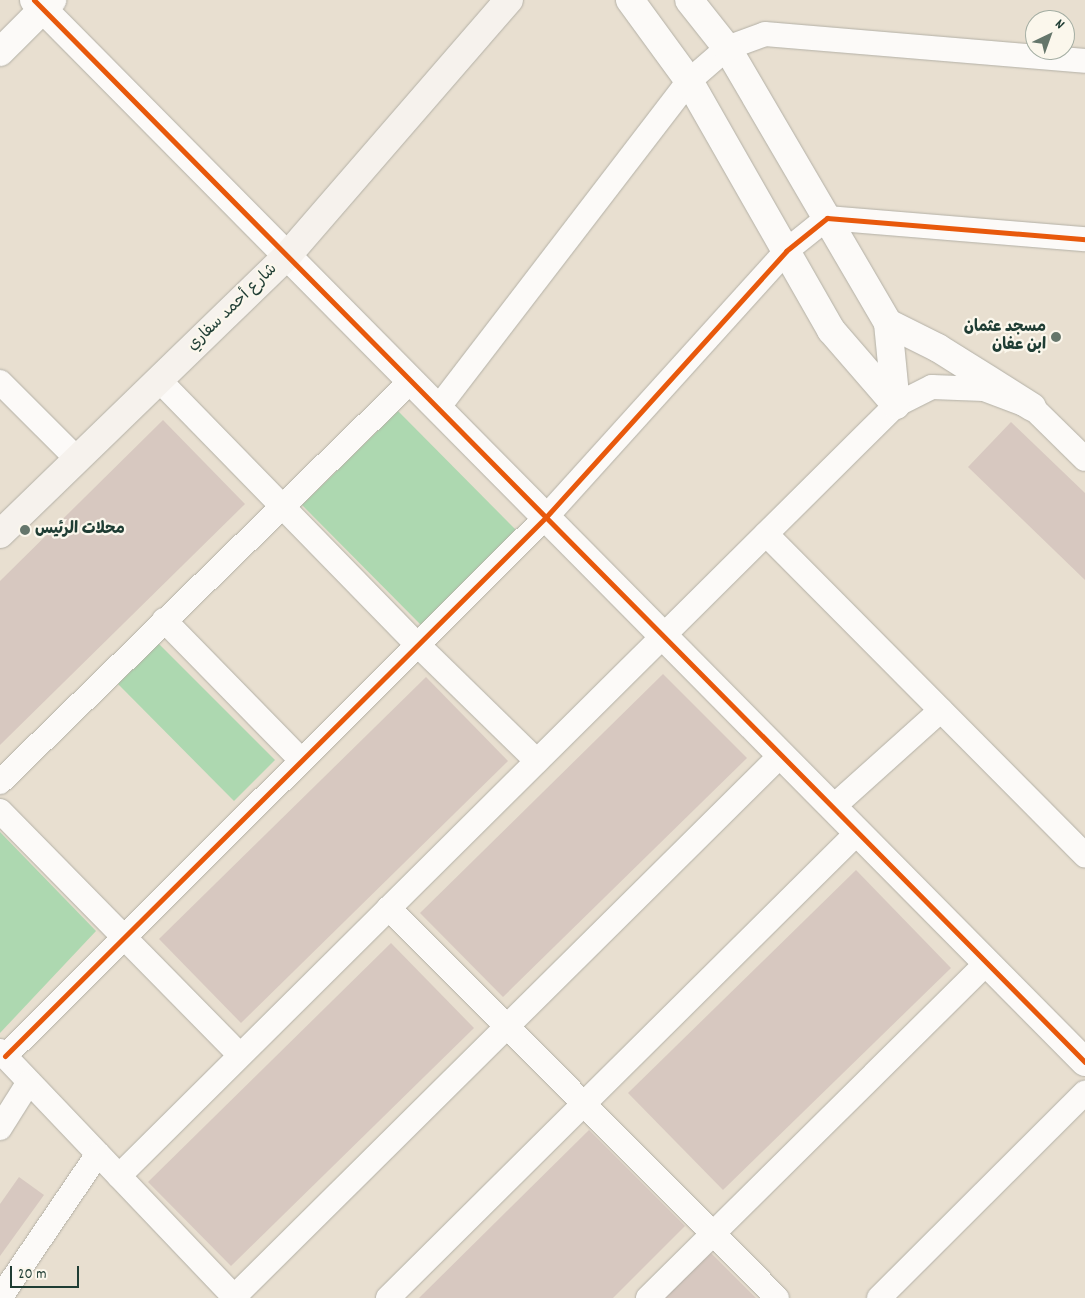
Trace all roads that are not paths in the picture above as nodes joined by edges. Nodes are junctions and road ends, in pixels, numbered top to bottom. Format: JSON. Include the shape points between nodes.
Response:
{"nodes":[{"id":1,"x":510,"y":0,"type":"edge"},
{"id":2,"x":630,"y":0,"type":"edge"},
{"id":3,"x":689,"y":0,"type":"edge"},
{"id":4,"x":43,"y":3,"type":"edge"},
{"id":5,"x":727,"y":48,"type":"junction"},
{"id":6,"x":0,"y":52,"type":"edge"},
{"id":7,"x":1085,"y":61,"type":"edge"},
{"id":8,"x":689,"y":81,"type":"junction"},
{"id":9,"x":827,"y":218,"type":"junction"},
{"id":10,"x":1085,"y":239,"type":"edge"},
{"id":11,"x":786,"y":251,"type":"junction"},
{"id":12,"x":287,"y":256,"type":"junction"},
{"id":13,"x":888,"y":323,"type":"junction"},
{"id":14,"x":158,"y":380,"type":"junction"},
{"id":15,"x":411,"y":380,"type":"junction"},
{"id":16,"x":0,"y":382,"type":"edge"},
{"id":17,"x":896,"y":405,"type":"junction"},
{"id":18,"x":1032,"y":407,"type":"junction"},
{"id":19,"x":438,"y":408,"type":"junction"},
{"id":20,"x":77,"y":459,"type":"junction"},
{"id":21,"x":1085,"y":459,"type":"edge"},
{"id":22,"x":280,"y":505,"type":"junction"},
{"id":23,"x":546,"y":517,"type":"junction"},
{"id":24,"x":0,"y":534,"type":"edge"},
{"id":25,"x":766,"y":534,"type":"junction"},
{"id":26,"x":164,"y":620,"type":"junction"},
{"id":27,"x":663,"y":636,"type":"junction"},
{"id":28,"x":418,"y":644,"type":"junction"},
{"id":29,"x":940,"y":710,"type":"junction"},
{"id":30,"x":781,"y":755,"type":"junction"},
{"id":31,"x":301,"y":760,"type":"junction"},
{"id":32,"x":538,"y":760,"type":"junction"},
{"id":33,"x":0,"y":782,"type":"edge"},
{"id":34,"x":833,"y":807,"type":"junction"},
{"id":35,"x":0,"y":811,"type":"edge"},
{"id":36,"x":858,"y":832,"type":"junction"},
{"id":37,"x":1085,"y":855,"type":"edge"},
{"id":38,"x":389,"y":908,"type":"junction"},
{"id":39,"x":123,"y":936,"type":"junction"},
{"id":40,"x":987,"y":962,"type":"junction"},
{"id":41,"x":507,"y":1026,"type":"junction"},
{"id":42,"x":2,"y":1054,"type":"edge"},
{"id":43,"x":240,"y":1056,"type":"junction"},
{"id":44,"x":1085,"y":1062,"type":"edge"},
{"id":45,"x":29,"y":1082,"type":"junction"},
{"id":46,"x":1085,"y":1093,"type":"edge"},
{"id":47,"x":584,"y":1104,"type":"junction"},
{"id":48,"x":0,"y":1128,"type":"edge"},
{"id":49,"x":98,"y":1154,"type":"junction"},
{"id":50,"x":118,"y":1176,"type":"junction"},
{"id":51,"x":713,"y":1234,"type":"junction"},
{"id":52,"x":0,"y":1298,"type":"edge"},
{"id":53,"x":235,"y":1298,"type":"edge"},
{"id":54,"x":388,"y":1298,"type":"edge"},
{"id":55,"x":648,"y":1298,"type":"edge"},
{"id":56,"x":777,"y":1298,"type":"edge"},
{"id":57,"x":879,"y":1298,"type":"edge"}],
"edges":[{"from":1,"to":12,"type":"main road","name":"شارع أحمد سفاري"},
{"from":2,"to":8,"type":"street"},
{"from":3,"to":5,"type":"street"},
{"from":4,"to":6,"type":"street"},
{"from":4,"to":12,"type":"street"},
{"from":5,"to":7,"type":"street","via":[[765,34]]},
{"from":5,"to":8,"type":"street"},
{"from":5,"to":9,"type":"street"},
{"from":8,"to":11,"type":"street"},
{"from":8,"to":19,"type":"street"},
{"from":9,"to":10,"type":"street"},
{"from":9,"to":11,"type":"street"},
{"from":9,"to":13,"type":"street"},
{"from":11,"to":17,"type":"street","via":[[831,330]]},
{"from":11,"to":23,"type":"street"},
{"from":12,"to":14,"type":"main road","name":"شارع أحمد سفاري"},
{"from":12,"to":15,"type":"street"},
{"from":13,"to":17,"type":"street"},
{"from":13,"to":18,"type":"street","via":[[938,348]]},
{"from":14,"to":20,"type":"main road","name":"شارع أحمد سفاري"},
{"from":14,"to":22,"type":"street"},
{"from":15,"to":19,"type":"street"},
{"from":15,"to":22,"type":"street"},
{"from":16,"to":20,"type":"street"},
{"from":17,"to":18,"type":"street","via":[[932,387],[984,389]]},
{"from":17,"to":25,"type":"street"},
{"from":18,"to":21,"type":"street"},
{"from":19,"to":23,"type":"street"},
{"from":20,"to":24,"type":"main road","name":"شارع أحمد سفاري"},
{"from":22,"to":26,"type":"street"},
{"from":22,"to":28,"type":"street"},
{"from":23,"to":27,"type":"street"},
{"from":23,"to":28,"type":"street"},
{"from":25,"to":27,"type":"street"},
{"from":25,"to":29,"type":"street"},
{"from":26,"to":31,"type":"street"},
{"from":26,"to":33,"type":"street"},
{"from":27,"to":30,"type":"street"},
{"from":27,"to":32,"type":"street"},
{"from":28,"to":31,"type":"street"},
{"from":28,"to":32,"type":"street"},
{"from":29,"to":34,"type":"street"},
{"from":29,"to":37,"type":"street"},
{"from":30,"to":34,"type":"street"},
{"from":30,"to":41,"type":"street"},
{"from":31,"to":39,"type":"street"},
{"from":32,"to":38,"type":"street"},
{"from":34,"to":36,"type":"street"},
{"from":35,"to":39,"type":"street"},
{"from":36,"to":40,"type":"street"},
{"from":36,"to":47,"type":"street"},
{"from":38,"to":41,"type":"street"},
{"from":38,"to":43,"type":"street"},
{"from":39,"to":42,"type":"street"},
{"from":39,"to":43,"type":"street"},
{"from":40,"to":44,"type":"street"},
{"from":40,"to":51,"type":"street"},
{"from":41,"to":47,"type":"street"},
{"from":41,"to":53,"type":"street"},
{"from":42,"to":45,"type":"street"},
{"from":43,"to":50,"type":"street"},
{"from":45,"to":48,"type":"street"},
{"from":45,"to":49,"type":"street"},
{"from":46,"to":57,"type":"street"},
{"from":47,"to":51,"type":"street"},
{"from":47,"to":54,"type":"street"},
{"from":49,"to":50,"type":"street"},
{"from":49,"to":52,"type":"street"},
{"from":50,"to":53,"type":"street"},
{"from":51,"to":55,"type":"street"},
{"from":51,"to":56,"type":"street"}]}
